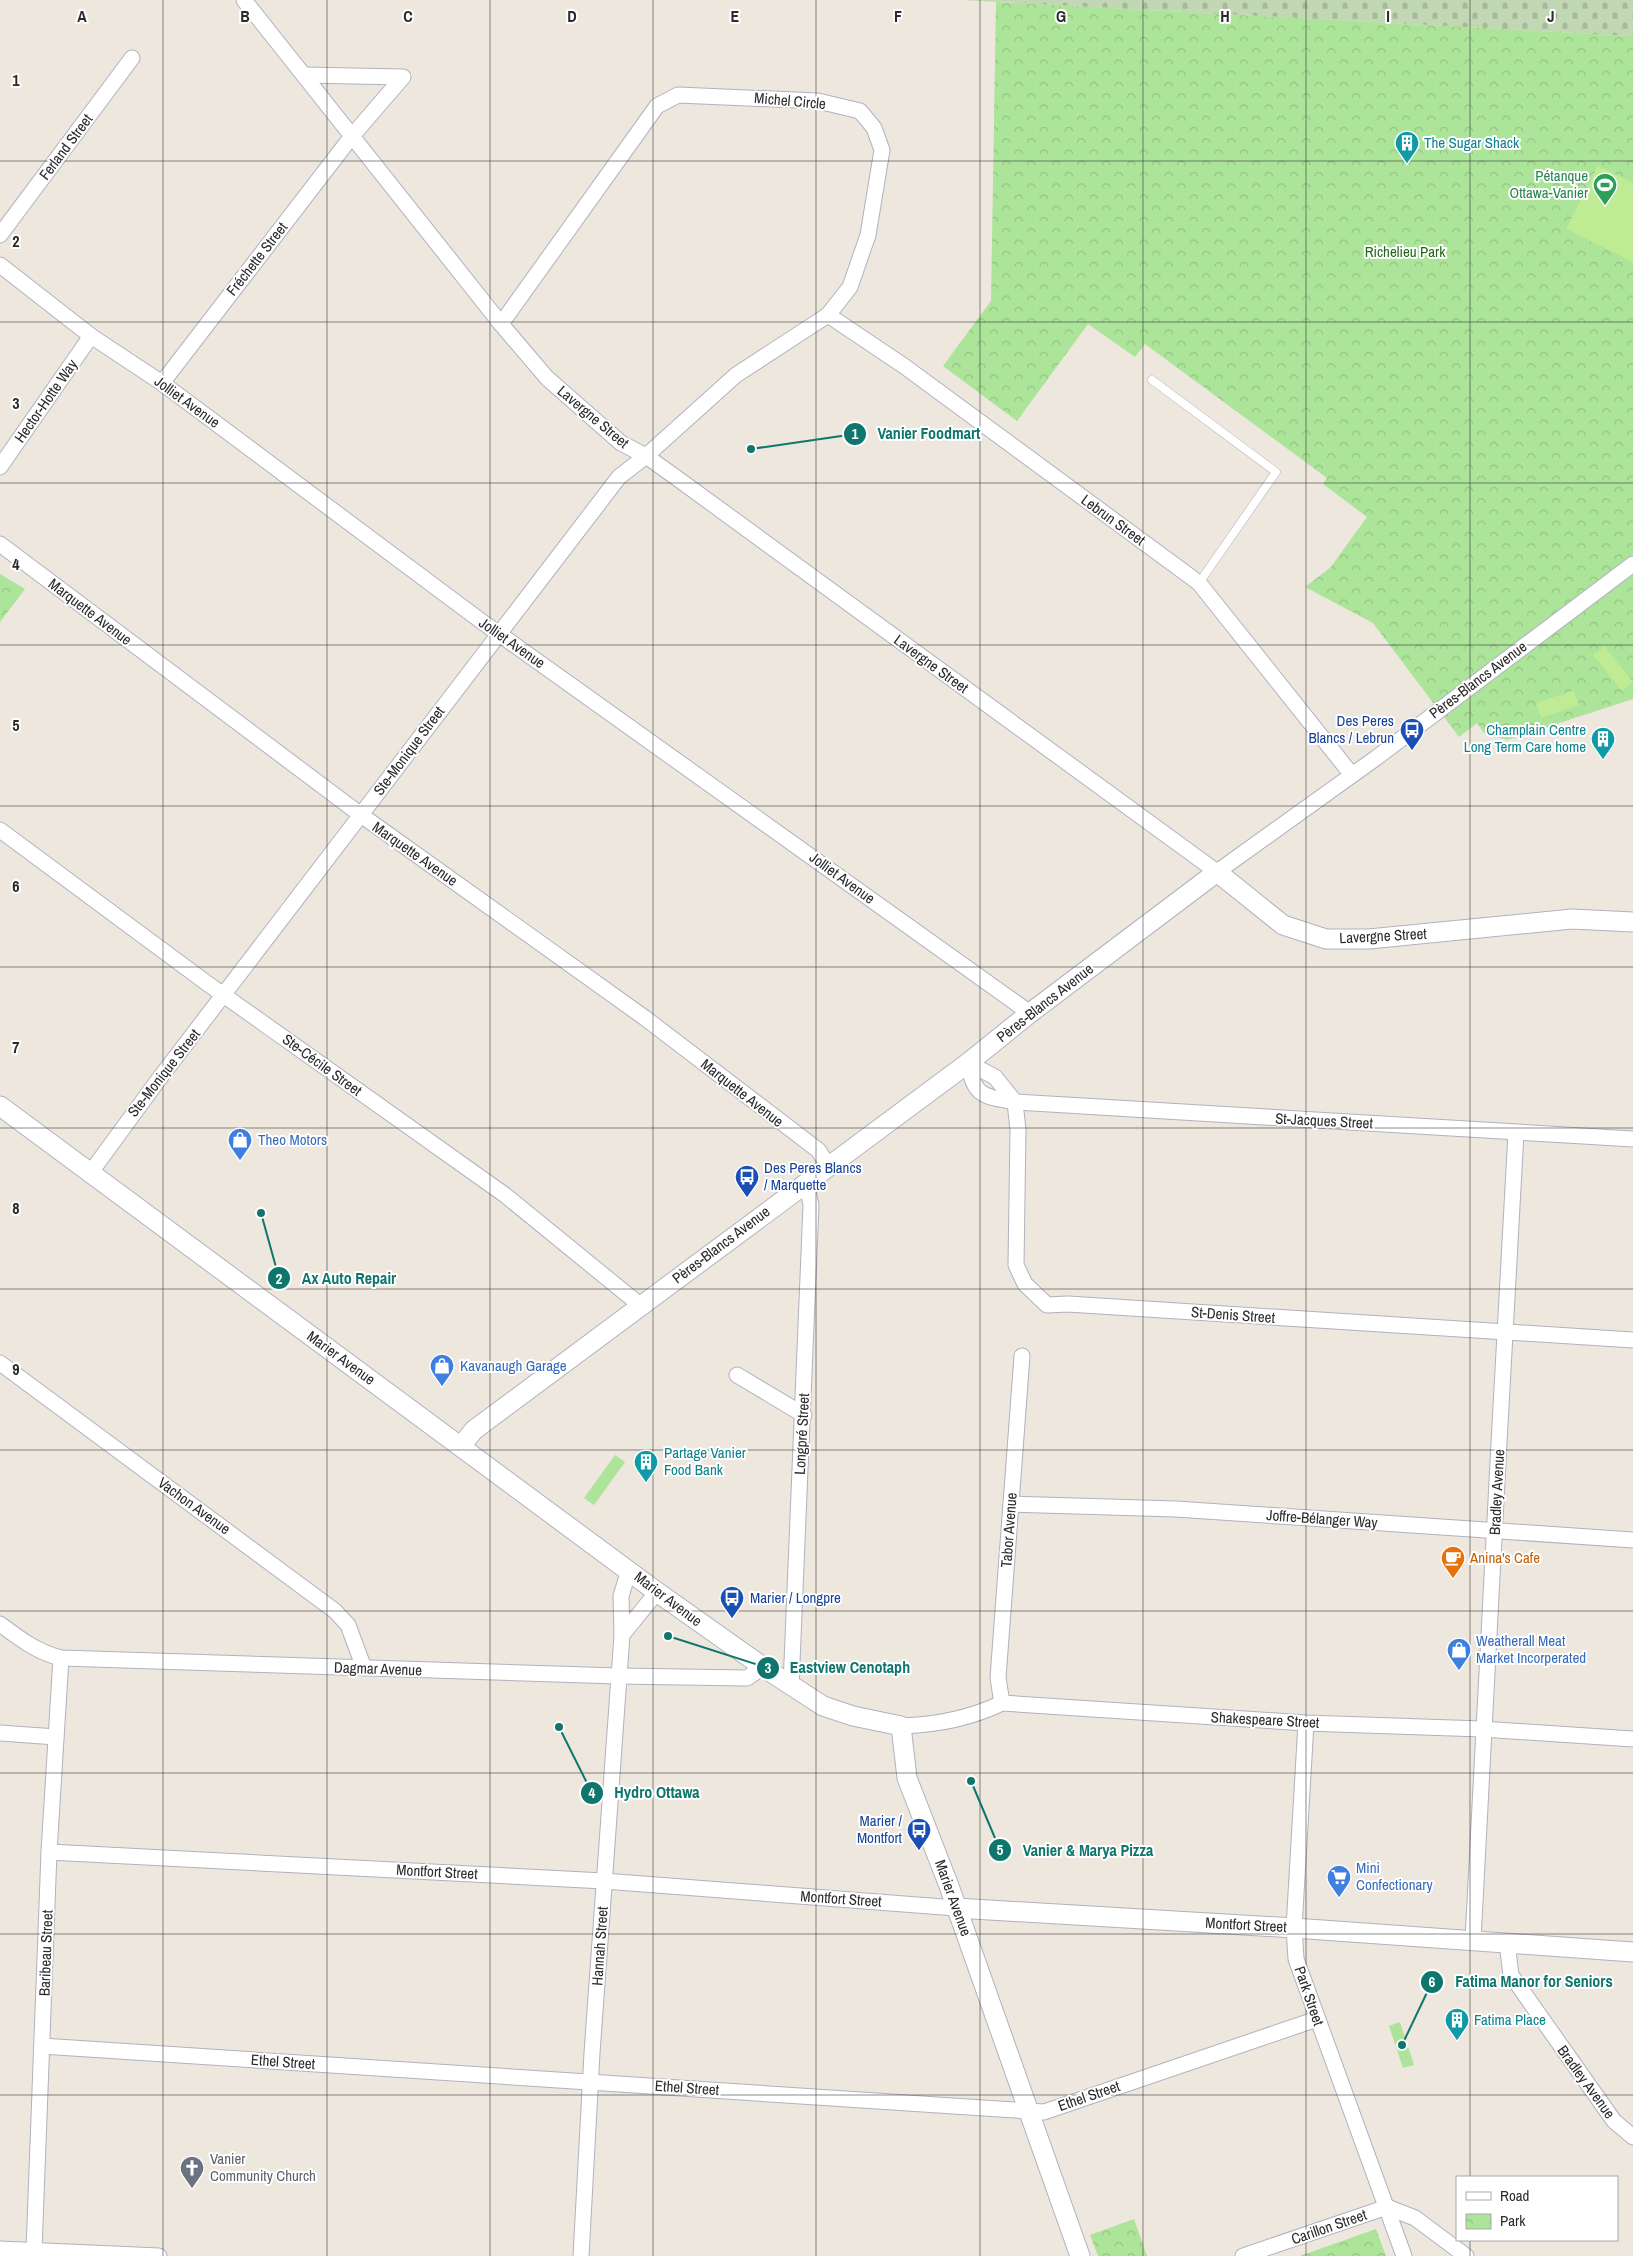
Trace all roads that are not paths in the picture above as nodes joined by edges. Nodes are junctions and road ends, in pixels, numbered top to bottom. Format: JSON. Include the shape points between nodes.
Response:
{"nodes":[{"id":1,"x":244,"y":0,"type":"edge"},
{"id":2,"x":132,"y":58,"type":"dead end"},
{"id":3,"x":304,"y":75,"type":"junction"},
{"id":4,"x":352,"y":136,"type":"junction"},
{"id":5,"x":0,"y":235,"type":"edge"},
{"id":6,"x":0,"y":265,"type":"edge"},
{"id":7,"x":828,"y":315,"type":"junction"},
{"id":8,"x":500,"y":324,"type":"junction"},
{"id":9,"x":91,"y":336,"type":"junction"},
{"id":10,"x":1152,"y":380,"type":"dead end"},
{"id":11,"x":162,"y":383,"type":"junction"},
{"id":12,"x":646,"y":456,"type":"junction"},
{"id":13,"x":0,"y":466,"type":"edge"},
{"id":14,"x":0,"y":544,"type":"edge"},
{"id":15,"x":1633,"y":564,"type":"edge"},
{"id":16,"x":1200,"y":583,"type":"junction"},
{"id":17,"x":498,"y":633,"type":"junction"},
{"id":18,"x":1352,"y":775,"type":"junction"},
{"id":19,"x":361,"y":815,"type":"junction"},
{"id":20,"x":0,"y":830,"type":"edge"},
{"id":21,"x":1217,"y":872,"type":"junction"},
{"id":22,"x":1633,"y":922,"type":"edge"},
{"id":23,"x":225,"y":995,"type":"junction"},
{"id":24,"x":1030,"y":1013,"type":"junction"},
{"id":25,"x":968,"y":1063,"type":"junction"},
{"id":26,"x":1014,"y":1102,"type":"junction"},
{"id":27,"x":0,"y":1106,"type":"edge"},
{"id":28,"x":1516,"y":1133,"type":"junction"},
{"id":29,"x":1633,"y":1139,"type":"edge"},
{"id":30,"x":828,"y":1165,"type":"junction"},
{"id":31,"x":91,"y":1172,"type":"junction"},
{"id":32,"x":806,"y":1182,"type":"junction"},
{"id":33,"x":640,"y":1305,"type":"junction"},
{"id":34,"x":1506,"y":1332,"type":"junction"},
{"id":35,"x":1633,"y":1340,"type":"edge"},
{"id":36,"x":1022,"y":1356,"type":"dead end"},
{"id":37,"x":0,"y":1363,"type":"edge"},
{"id":38,"x":737,"y":1375,"type":"dead end"},
{"id":39,"x":804,"y":1415,"type":"junction"},
{"id":40,"x":460,"y":1446,"type":"junction"},
{"id":41,"x":1011,"y":1504,"type":"junction"},
{"id":42,"x":1496,"y":1531,"type":"junction"},
{"id":43,"x":1633,"y":1540,"type":"edge"},
{"id":44,"x":629,"y":1570,"type":"junction"},
{"id":45,"x":657,"y":1592,"type":"junction"},
{"id":46,"x":0,"y":1624,"type":"edge"},
{"id":47,"x":622,"y":1636,"type":"junction"},
{"id":48,"x":61,"y":1658,"type":"junction"},
{"id":49,"x":762,"y":1667,"type":"junction"},
{"id":50,"x":364,"y":1668,"type":"junction"},
{"id":51,"x":618,"y":1676,"type":"junction"},
{"id":52,"x":791,"y":1686,"type":"junction"},
{"id":53,"x":1002,"y":1703,"type":"junction"},
{"id":54,"x":1306,"y":1723,"type":"junction"},
{"id":55,"x":901,"y":1726,"type":"junction"},
{"id":56,"x":1482,"y":1729,"type":"junction"},
{"id":57,"x":0,"y":1733,"type":"edge"},
{"id":58,"x":56,"y":1737,"type":"junction"},
{"id":59,"x":1633,"y":1739,"type":"edge"},
{"id":60,"x":49,"y":1852,"type":"junction"},
{"id":61,"x":604,"y":1880,"type":"junction"},
{"id":62,"x":956,"y":1908,"type":"junction"},
{"id":63,"x":1294,"y":1928,"type":"junction"},
{"id":64,"x":1473,"y":1940,"type":"junction"},
{"id":65,"x":1507,"y":1943,"type":"junction"},
{"id":66,"x":1633,"y":1952,"type":"edge"},
{"id":67,"x":1317,"y":2019,"type":"junction"},
{"id":68,"x":42,"y":2046,"type":"junction"},
{"id":69,"x":590,"y":2082,"type":"junction"},
{"id":70,"x":1028,"y":2110,"type":"junction"},
{"id":71,"x":1633,"y":2137,"type":"edge"},
{"id":72,"x":1387,"y":2207,"type":"junction"},
{"id":73,"x":0,"y":2249,"type":"edge"},
{"id":74,"x":34,"y":2250,"type":"junction"},
{"id":75,"x":159,"y":2256,"type":"edge"},
{"id":76,"x":581,"y":2256,"type":"edge"},
{"id":77,"x":1080,"y":2256,"type":"edge"},
{"id":78,"x":1244,"y":2256,"type":"edge"},
{"id":79,"x":1404,"y":2256,"type":"edge"},
{"id":80,"x":1466,"y":2256,"type":"edge"}],
"edges":[{"from":1,"to":3,"type":"street","name":"Lavergne Street"},
{"from":2,"to":5,"type":"street","name":"Ferland Street"},
{"from":3,"to":4,"type":"street","name":"Lavergne Street"},
{"from":3,"to":4,"type":"street","via":[[402,77]]},
{"from":4,"to":8,"type":"street","name":"Lavergne Street"},
{"from":4,"to":11,"type":"street","name":"Fréchette Street"},
{"from":6,"to":9,"type":"street","name":"Jolliet Avenue"},
{"from":7,"to":8,"type":"street","name":"Michel Circle","via":[[850,287],[868,234],[882,150],[874,128],[860,111],[818,101],[678,95],[657,106]]},
{"from":7,"to":12,"type":"street","name":"Michel Circle","via":[[736,376]]},
{"from":7,"to":16,"type":"street","name":"Lebrun Street","via":[[904,366]]},
{"from":8,"to":12,"type":"street","name":"Lavergne Street","via":[[547,378],[621,443]]},
{"from":9,"to":11,"type":"street","name":"Jolliet Avenue"},
{"from":9,"to":13,"type":"street","name":"Hector-Hotte Way"},
{"from":10,"to":16,"type":"lane","via":[[1276,472]]},
{"from":11,"to":17,"type":"street","name":"Jolliet Avenue"},
{"from":12,"to":17,"type":"street","name":"Ste-Monique Street","via":[[619,477]]},
{"from":12,"to":21,"type":"street","name":"Lavergne Street"},
{"from":14,"to":19,"type":"street","name":"Marquette Avenue"},
{"from":15,"to":18,"type":"street","name":"Pères-Blancs Avenue"},
{"from":16,"to":18,"type":"street","name":"Lebrun Street"},
{"from":17,"to":19,"type":"street","name":"Ste-Monique Street"},
{"from":17,"to":24,"type":"street","name":"Jolliet Avenue"},
{"from":18,"to":21,"type":"street","name":"Pères-Blancs Avenue"},
{"from":19,"to":23,"type":"street","name":"Ste-Monique Street"},
{"from":19,"to":30,"type":"street","name":"Marquette Avenue","via":[[645,1018],[818,1150]]},
{"from":20,"to":23,"type":"street","name":"Ste-Cécile Street"},
{"from":21,"to":22,"type":"street","name":"Lavergne Street","via":[[1283,925],[1326,939],[1369,939],[1572,919]]},
{"from":21,"to":24,"type":"street","name":"Pères-Blancs Avenue"},
{"from":23,"to":31,"type":"street","name":"Ste-Monique Street"},
{"from":23,"to":33,"type":"street","name":"Ste-Cécile Street","via":[[505,1194]]},
{"from":24,"to":25,"type":"street","name":"Pères-Blancs Avenue"},
{"from":25,"to":26,"type":"street","name":"St-Jacques Street","via":[[973,1085],[982,1093]]},
{"from":25,"to":30,"type":"street","name":"Pères-Blancs Avenue"},
{"from":26,"to":28,"type":"street","name":"St-Jacques Street"},
{"from":26,"to":34,"type":"street","name":"St-Denis Street","via":[[1018,1130],[1016,1265],[1025,1284],[1047,1305]]},
{"from":27,"to":31,"type":"street","name":"Marier Avenue"},
{"from":28,"to":29,"type":"street","name":"St-Jacques Street"},
{"from":28,"to":34,"type":"street","name":"Bradley Avenue"},
{"from":30,"to":32,"type":"street","name":"Pères-Blancs Avenue"},
{"from":31,"to":40,"type":"street","name":"Marier Avenue"},
{"from":32,"to":33,"type":"street","name":"Pères-Blancs Avenue"},
{"from":32,"to":39,"type":"street","name":"Longpré Street","via":[[811,1205]]},
{"from":33,"to":40,"type":"street","name":"Pères-Blancs Avenue","via":[[474,1430]]},
{"from":34,"to":35,"type":"street","name":"St-Denis Street"},
{"from":34,"to":42,"type":"street","name":"Bradley Avenue"},
{"from":36,"to":41,"type":"street","name":"Tabor Avenue"},
{"from":37,"to":50,"type":"street","name":"Vachon Avenue","via":[[335,1611],[348,1625]]},
{"from":38,"to":39,"type":"street"},
{"from":39,"to":52,"type":"street","name":"Longpré Street"},
{"from":40,"to":44,"type":"street","name":"Marier Avenue"},
{"from":41,"to":42,"type":"street","name":"Joffre-Bélanger Way","via":[[1176,1509]]},
{"from":41,"to":53,"type":"street","name":"Tabor Avenue","via":[[998,1678]]},
{"from":42,"to":43,"type":"street","name":"Joffre-Bélanger Way"},
{"from":42,"to":56,"type":"street","name":"Bradley Avenue"},
{"from":44,"to":45,"type":"street","name":"Marier Avenue"},
{"from":44,"to":47,"type":"street","name":"Hannah Street","via":[[621,1596]]},
{"from":45,"to":47,"type":"street"},
{"from":45,"to":49,"type":"street","name":"Marier Avenue"},
{"from":46,"to":48,"type":"street","name":"Dagmar Avenue","via":[[27,1644]]},
{"from":47,"to":51,"type":"street","name":"Hannah Street"},
{"from":48,"to":50,"type":"street","name":"Dagmar Avenue"},
{"from":48,"to":58,"type":"street","name":"Baribeau Street"},
{"from":49,"to":51,"type":"street","name":"Dagmar Avenue","via":[[747,1678]]},
{"from":49,"to":52,"type":"street","name":"Marier Avenue"},
{"from":50,"to":51,"type":"street","name":"Dagmar Avenue"},
{"from":51,"to":61,"type":"street","name":"Hannah Street"},
{"from":52,"to":55,"type":"street","name":"Marier Avenue","via":[[823,1706]]},
{"from":53,"to":54,"type":"street","name":"Shakespeare Street"},
{"from":53,"to":55,"type":"street","name":"Shakespeare Street","via":[[984,1712],[922,1725]]},
{"from":54,"to":56,"type":"street","name":"Shakespeare Street"},
{"from":54,"to":63,"type":"street","name":"Park Street"},
{"from":55,"to":62,"type":"street","name":"Marier Avenue","via":[[908,1778]]},
{"from":56,"to":59,"type":"street","name":"Shakespeare Street"},
{"from":56,"to":64,"type":"street","name":"Bradley Avenue"},
{"from":57,"to":58,"type":"street"},
{"from":58,"to":60,"type":"street","name":"Baribeau Street"},
{"from":60,"to":61,"type":"street","name":"Montfort Street"},
{"from":60,"to":68,"type":"street","name":"Baribeau Street"},
{"from":61,"to":62,"type":"street","name":"Montfort Street"},
{"from":61,"to":69,"type":"street","name":"Hannah Street"},
{"from":62,"to":63,"type":"street","name":"Montfort Street"},
{"from":62,"to":70,"type":"street","name":"Marier Avenue"},
{"from":63,"to":64,"type":"street","name":"Montfort Street"},
{"from":63,"to":67,"type":"street","name":"Park Street","via":[[1296,1959]]},
{"from":64,"to":65,"type":"street","name":"Montfort Street"},
{"from":65,"to":66,"type":"street","name":"Montfort Street"},
{"from":65,"to":71,"type":"street","name":"Bradley Avenue","via":[[1511,1975],[1614,2121]]},
{"from":67,"to":70,"type":"street","name":"Ethel Street","via":[[1044,2112]]},
{"from":67,"to":72,"type":"street","name":"Park Street"},
{"from":68,"to":69,"type":"street","name":"Ethel Street"},
{"from":68,"to":74,"type":"street","name":"Baribeau Street"},
{"from":69,"to":70,"type":"street","name":"Ethel Street"},
{"from":69,"to":76,"type":"street","name":"Hannah Street"},
{"from":70,"to":77,"type":"street","name":"Marier Avenue"},
{"from":72,"to":78,"type":"street","name":"Carillon Street"},
{"from":72,"to":79,"type":"street","name":"Park Street"},
{"from":72,"to":80,"type":"street","via":[[1415,2218]]},
{"from":73,"to":74,"type":"street"},
{"from":74,"to":75,"type":"street"}]}
